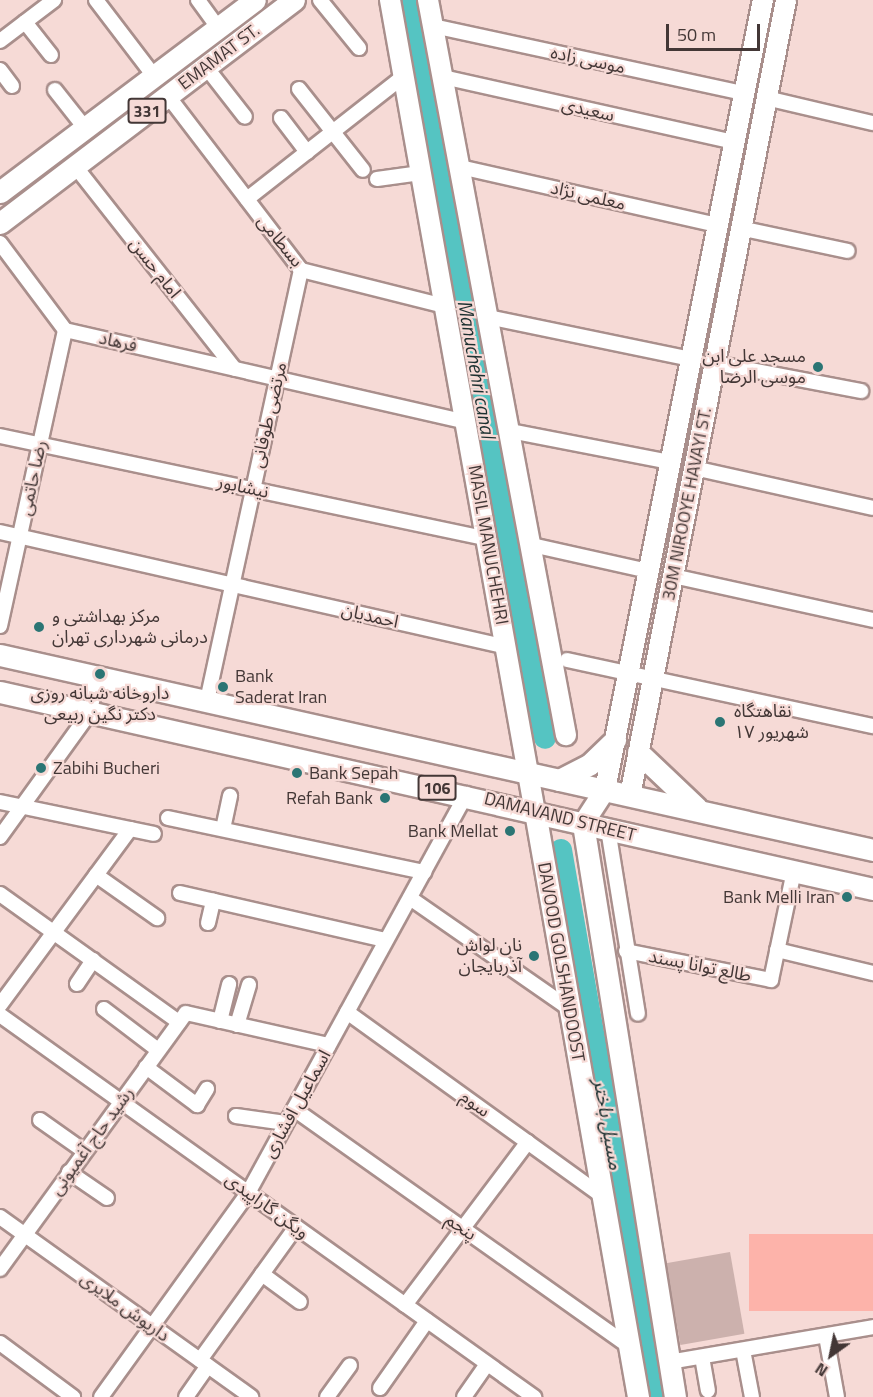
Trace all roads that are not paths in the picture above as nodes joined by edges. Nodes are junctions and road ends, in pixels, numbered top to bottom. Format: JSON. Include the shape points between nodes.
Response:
{"nodes":[{"id":1,"x":54,"y":0,"type":"edge"},
{"id":2,"x":96,"y":0,"type":"edge"},
{"id":3,"x":198,"y":0,"type":"edge"},
{"id":4,"x":255,"y":0,"type":"edge"},
{"id":5,"x":294,"y":0,"type":"edge"},
{"id":6,"x":320,"y":0,"type":"edge"},
{"id":7,"x":390,"y":0,"type":"edge"},
{"id":8,"x":428,"y":0,"type":"edge"},
{"id":9,"x":763,"y":0,"type":"edge"},
{"id":10,"x":786,"y":0,"type":"edge"},
{"id":11,"x":25,"y":22,"type":"junction"},
{"id":12,"x":433,"y":26,"type":"junction"},
{"id":13,"x":218,"y":28,"type":"junction"},
{"id":14,"x":0,"y":41,"type":"edge"},
{"id":15,"x":359,"y":48,"type":"dead end"},
{"id":16,"x":51,"y":55,"type":"dead end"},
{"id":17,"x":206,"y":67,"type":"junction"},
{"id":18,"x":0,"y":70,"type":"edge"},
{"id":19,"x":154,"y":76,"type":"junction"},
{"id":20,"x":404,"y":76,"type":"junction"},
{"id":21,"x":443,"y":77,"type":"junction"},
{"id":22,"x":12,"y":86,"type":"dead end"},
{"id":23,"x":298,"y":89,"type":"dead end"},
{"id":24,"x":55,"y":90,"type":"dead end"},
{"id":25,"x":743,"y":93,"type":"junction"},
{"id":26,"x":168,"y":96,"type":"junction"},
{"id":27,"x":766,"y":98,"type":"junction"},
{"id":28,"x":244,"y":117,"type":"dead end"},
{"id":29,"x":281,"y":118,"type":"dead end"},
{"id":30,"x":873,"y":123,"type":"edge"},
{"id":31,"x":85,"y":128,"type":"junction"},
{"id":32,"x":333,"y":131,"type":"junction"},
{"id":33,"x":733,"y":142,"type":"junction"},
{"id":34,"x":307,"y":152,"type":"junction"},
{"id":35,"x":75,"y":166,"type":"junction"},
{"id":36,"x":460,"y":167,"type":"junction"},
{"id":37,"x":363,"y":170,"type":"dead end"},
{"id":38,"x":421,"y":173,"type":"junction"},
{"id":39,"x":377,"y":179,"type":"dead end"},
{"id":40,"x":0,"y":192,"type":"edge"},
{"id":41,"x":247,"y":199,"type":"junction"},
{"id":42,"x":0,"y":223,"type":"edge"},
{"id":43,"x":717,"y":225,"type":"junction"},
{"id":44,"x":740,"y":228,"type":"junction"},
{"id":45,"x":0,"y":243,"type":"edge"},
{"id":46,"x":849,"y":251,"type":"dead end"},
{"id":47,"x":302,"y":270,"type":"junction"},
{"id":48,"x":444,"y":306,"type":"junction"},
{"id":49,"x":488,"y":317,"type":"junction"},
{"id":50,"x":65,"y":330,"type":"junction"},
{"id":51,"x":691,"y":359,"type":"junction"},
{"id":52,"x":714,"y":363,"type":"junction"},
{"id":53,"x":235,"y":369,"type":"junction"},
{"id":54,"x":277,"y":378,"type":"junction"},
{"id":55,"x":861,"y":391,"type":"dead end"},
{"id":56,"x":467,"y":422,"type":"junction"},
{"id":57,"x":510,"y":430,"type":"junction"},
{"id":58,"x":0,"y":436,"type":"edge"},
{"id":59,"x":40,"y":444,"type":"junction"},
{"id":60,"x":670,"y":462,"type":"junction"},
{"id":61,"x":694,"y":468,"type":"junction"},
{"id":62,"x":253,"y":489,"type":"junction"},
{"id":63,"x":873,"y":507,"type":"edge"},
{"id":64,"x":0,"y":532,"type":"edge"},
{"id":65,"x":20,"y":536,"type":"junction"},
{"id":66,"x":486,"y":538,"type":"junction"},
{"id":67,"x":532,"y":545,"type":"junction"},
{"id":68,"x":648,"y":571,"type":"junction"},
{"id":69,"x":673,"y":576,"type":"junction"},
{"id":70,"x":232,"y":585,"type":"junction"},
{"id":71,"x":873,"y":620,"type":"edge"},
{"id":72,"x":0,"y":626,"type":"edge"},
{"id":73,"x":507,"y":647,"type":"junction"},
{"id":74,"x":0,"y":655,"type":"edge"},
{"id":75,"x":560,"y":658,"type":"junction"},
{"id":76,"x":629,"y":673,"type":"junction"},
{"id":77,"x":97,"y":676,"type":"junction"},
{"id":78,"x":653,"y":678,"type":"junction"},
{"id":79,"x":0,"y":692,"type":"edge"},
{"id":80,"x":207,"y":701,"type":"junction"},
{"id":81,"x":90,"y":712,"type":"junction"},
{"id":82,"x":873,"y":726,"type":"edge"},
{"id":83,"x":566,"y":735,"type":"dead end"},
{"id":84,"x":615,"y":740,"type":"junction"},
{"id":85,"x":638,"y":752,"type":"junction"},
{"id":86,"x":526,"y":772,"type":"junction"},
{"id":87,"x":559,"y":780,"type":"junction"},
{"id":88,"x":605,"y":790,"type":"junction"},
{"id":89,"x":466,"y":794,"type":"junction"},
{"id":90,"x":230,"y":796,"type":"dead end"},
{"id":91,"x":630,"y":796,"type":"junction"},
{"id":92,"x":0,"y":802,"type":"edge"},
{"id":93,"x":22,"y":806,"type":"junction"},
{"id":94,"x":535,"y":812,"type":"junction"},
{"id":95,"x":703,"y":812,"type":"junction"},
{"id":96,"x":168,"y":818,"type":"dead end"},
{"id":97,"x":583,"y":824,"type":"junction"},
{"id":98,"x":130,"y":829,"type":"junction"},
{"id":99,"x":223,"y":829,"type":"junction"},
{"id":100,"x":608,"y":829,"type":"junction"},
{"id":101,"x":154,"y":834,"type":"dead end"},
{"id":102,"x":0,"y":837,"type":"edge"},
{"id":103,"x":873,"y":850,"type":"edge"},
{"id":104,"x":794,"y":871,"type":"junction"},
{"id":105,"x":424,"y":872,"type":"junction"},
{"id":106,"x":96,"y":875,"type":"junction"},
{"id":107,"x":873,"y":889,"type":"edge"},
{"id":108,"x":180,"y":893,"type":"dead end"},
{"id":109,"x":0,"y":894,"type":"edge"},
{"id":110,"x":410,"y":898,"type":"junction"},
{"id":111,"x":213,"y":901,"type":"junction"},
{"id":112,"x":157,"y":918,"type":"dead end"},
{"id":113,"x":208,"y":922,"type":"dead end"},
{"id":114,"x":54,"y":932,"type":"junction"},
{"id":115,"x":386,"y":940,"type":"junction"},
{"id":116,"x":777,"y":950,"type":"junction"},
{"id":117,"x":626,"y":951,"type":"junction"},
{"id":118,"x":93,"y":960,"type":"junction"},
{"id":119,"x":873,"y":973,"type":"edge"},
{"id":120,"x":77,"y":984,"type":"dead end"},
{"id":121,"x":229,"y":984,"type":"dead end"},
{"id":122,"x":249,"y":985,"type":"dead end"},
{"id":123,"x":0,"y":1005,"type":"edge"},
{"id":124,"x":104,"y":1009,"type":"dead end"},
{"id":125,"x":570,"y":1009,"type":"junction"},
{"id":126,"x":347,"y":1012,"type":"junction"},
{"id":127,"x":638,"y":1014,"type":"dead end"},
{"id":128,"x":0,"y":1015,"type":"edge"},
{"id":129,"x":182,"y":1017,"type":"junction"},
{"id":130,"x":220,"y":1021,"type":"junction"},
{"id":131,"x":237,"y":1025,"type":"junction"},
{"id":132,"x":328,"y":1045,"type":"junction"},
{"id":133,"x":158,"y":1050,"type":"junction"},
{"id":134,"x":146,"y":1067,"type":"junction"},
{"id":135,"x":207,"y":1089,"type":"dead end"},
{"id":136,"x":120,"y":1101,"type":"junction"},
{"id":137,"x":294,"y":1109,"type":"junction"},
{"id":138,"x":236,"y":1116,"type":"dead end"},
{"id":139,"x":40,"y":1120,"type":"dead end"},
{"id":140,"x":286,"y":1123,"type":"junction"},
{"id":141,"x":528,"y":1142,"type":"junction"},
{"id":142,"x":84,"y":1151,"type":"junction"},
{"id":143,"x":69,"y":1172,"type":"junction"},
{"id":144,"x":248,"y":1193,"type":"junction"},
{"id":145,"x":602,"y":1196,"type":"junction"},
{"id":146,"x":107,"y":1198,"type":"dead end"},
{"id":147,"x":0,"y":1216,"type":"edge"},
{"id":148,"x":296,"y":1227,"type":"junction"},
{"id":149,"x":463,"y":1228,"type":"junction"},
{"id":150,"x":25,"y":1234,"type":"junction"},
{"id":151,"x":0,"y":1269,"type":"edge"},
{"id":152,"x":262,"y":1274,"type":"junction"},
{"id":153,"x":300,"y":1302,"type":"dead end"},
{"id":154,"x":405,"y":1305,"type":"junction"},
{"id":155,"x":427,"y":1321,"type":"junction"},
{"id":156,"x":152,"y":1326,"type":"junction"},
{"id":157,"x":873,"y":1327,"type":"edge"},
{"id":158,"x":826,"y":1336,"type":"junction"},
{"id":159,"x":0,"y":1343,"type":"edge"},
{"id":160,"x":629,"y":1346,"type":"junction"},
{"id":161,"x":743,"y":1350,"type":"junction"},
{"id":162,"x":702,"y":1357,"type":"junction"},
{"id":163,"x":669,"y":1362,"type":"junction"},
{"id":164,"x":204,"y":1363,"type":"junction"},
{"id":165,"x":487,"y":1364,"type":"junction"},
{"id":166,"x":350,"y":1365,"type":"dead end"},
{"id":167,"x":380,"y":1388,"type":"dead end"},
{"id":168,"x":708,"y":1390,"type":"dead end"},
{"id":169,"x":73,"y":1397,"type":"edge"},
{"id":170,"x":101,"y":1397,"type":"edge"},
{"id":171,"x":186,"y":1397,"type":"edge"},
{"id":172,"x":251,"y":1397,"type":"edge"},
{"id":173,"x":327,"y":1397,"type":"edge"},
{"id":174,"x":464,"y":1397,"type":"edge"},
{"id":175,"x":534,"y":1397,"type":"edge"},
{"id":176,"x":638,"y":1397,"type":"edge"},
{"id":177,"x":675,"y":1397,"type":"edge"},
{"id":178,"x":752,"y":1397,"type":"edge"},
{"id":179,"x":837,"y":1397,"type":"edge"}],
"edges":[{"from":1,"to":11,"type":"street"},
{"from":2,"to":19,"type":"street"},
{"from":3,"to":13,"type":"street"},
{"from":4,"to":13,"type":"main road","name":"EMAMAT ST.","number":"331"},
{"from":5,"to":17,"type":"main road","name":"EMAMAT ST.","number":"331"},
{"from":6,"to":15,"type":"street"},
{"from":7,"to":20,"type":"main road","name":"MASIL MANUCHEHRI"},
{"from":8,"to":12,"type":"main road"},
{"from":9,"to":25,"type":"main road","name":"30M NIROOYE HAVAYI ST."},
{"from":10,"to":27,"type":"main road","name":"30M NIROOYE HAVAYI ST."},
{"from":11,"to":14,"type":"street"},
{"from":11,"to":16,"type":"street"},
{"from":12,"to":21,"type":"main road"},
{"from":12,"to":25,"type":"street","name":"موسی زاده"},
{"from":13,"to":19,"type":"main road","name":"EMAMAT ST.","number":"331"},
{"from":17,"to":26,"type":"main road","name":"EMAMAT ST.","number":"331"},
{"from":17,"to":28,"type":"street"},
{"from":18,"to":22,"type":"street"},
{"from":19,"to":31,"type":"main road","name":"EMAMAT ST.","number":"331"},
{"from":20,"to":32,"type":"street"},
{"from":20,"to":38,"type":"main road","name":"MASIL MANUCHEHRI"},
{"from":21,"to":33,"type":"street","name":"سعیدی"},
{"from":21,"to":36,"type":"main road"},
{"from":23,"to":32,"type":"street"},
{"from":24,"to":31,"type":"street"},
{"from":25,"to":33,"type":"main road","name":"30M NIROOYE HAVAYI ST."},
{"from":26,"to":35,"type":"main road","name":"EMAMAT ST.","number":"331"},
{"from":26,"to":41,"type":"street","name":"بسطامی"},
{"from":27,"to":30,"type":"street"},
{"from":27,"to":44,"type":"main road","name":"30M NIROOYE HAVAYI ST."},
{"from":29,"to":34,"type":"street"},
{"from":31,"to":40,"type":"main road","name":"EMAMAT ST.","number":"331"},
{"from":32,"to":34,"type":"street"},
{"from":32,"to":37,"type":"street"},
{"from":33,"to":43,"type":"main road","name":"30M NIROOYE HAVAYI ST."},
{"from":34,"to":41,"type":"street"},
{"from":35,"to":42,"type":"main road","name":"EMAMAT ST.","number":"331"},
{"from":35,"to":53,"type":"street","name":"امام حسن"},
{"from":36,"to":43,"type":"street","name":"معلمی نژاد"},
{"from":36,"to":49,"type":"main road"},
{"from":38,"to":39,"type":"street"},
{"from":38,"to":48,"type":"main road","name":"MASIL MANUCHEHRI"},
{"from":41,"to":47,"type":"street","name":"بسطامی"},
{"from":43,"to":51,"type":"main road","name":"30M NIROOYE HAVAYI ST."},
{"from":44,"to":46,"type":"street"},
{"from":44,"to":52,"type":"main road","name":"30M NIROOYE HAVAYI ST."},
{"from":45,"to":50,"type":"street"},
{"from":47,"to":48,"type":"street","name":"بسطامی"},
{"from":47,"to":54,"type":"street","name":"مرتضی طوفانی"},
{"from":48,"to":56,"type":"main road","name":"MASIL MANUCHEHRI"},
{"from":49,"to":51,"type":"street"},
{"from":49,"to":57,"type":"main road"},
{"from":50,"to":53,"type":"street","name":"فرهاد"},
{"from":50,"to":59,"type":"street","name":"رضا حاتمی"},
{"from":51,"to":60,"type":"main road","name":"30M NIROOYE HAVAYI ST."},
{"from":52,"to":55,"type":"street"},
{"from":52,"to":61,"type":"main road","name":"30M NIROOYE HAVAYI ST."},
{"from":53,"to":54,"type":"street","name":"فرهاد"},
{"from":54,"to":56,"type":"street","name":"فرهاد"},
{"from":54,"to":62,"type":"street","name":"مرتضی طوفانی"},
{"from":56,"to":66,"type":"main road","name":"MASIL MANUCHEHRI"},
{"from":57,"to":60,"type":"street"},
{"from":57,"to":67,"type":"main road"},
{"from":58,"to":59,"type":"street","name":"نیشابور"},
{"from":59,"to":62,"type":"street","name":"نیشابور"},
{"from":59,"to":65,"type":"street","name":"رضا حاتمی"},
{"from":60,"to":68,"type":"main road","name":"30M NIROOYE HAVAYI ST."},
{"from":61,"to":63,"type":"street"},
{"from":61,"to":69,"type":"main road","name":"30M NIROOYE HAVAYI ST."},
{"from":62,"to":66,"type":"street","name":"نیشابور"},
{"from":62,"to":70,"type":"street","name":"مرتضی طوفانی"},
{"from":64,"to":65,"type":"street","name":"احمدیان"},
{"from":65,"to":70,"type":"street","name":"احمدیان"},
{"from":65,"to":72,"type":"street","name":"رضا حاتمی"},
{"from":66,"to":73,"type":"main road","name":"MASIL MANUCHEHRI"},
{"from":67,"to":68,"type":"street"},
{"from":67,"to":75,"type":"main road"},
{"from":68,"to":76,"type":"main road","name":"30M NIROOYE HAVAYI ST."},
{"from":69,"to":71,"type":"street"},
{"from":69,"to":78,"type":"main road","name":"30M NIROOYE HAVAYI ST."},
{"from":70,"to":73,"type":"street","name":"احمدیان"},
{"from":70,"to":80,"type":"street","name":"مرتضی طوفانی"},
{"from":73,"to":86,"type":"main road","name":"MASIL MANUCHEHRI"},
{"from":74,"to":77,"type":"main road","name":"DAMAVAND STREET","number":"106"},
{"from":75,"to":76,"type":"street"},
{"from":75,"to":83,"type":"main road"},
{"from":76,"to":78,"type":"street"},
{"from":76,"to":84,"type":"main road","name":"30M NIROOYE HAVAYI ST."},
{"from":77,"to":80,"type":"main road","name":"DAMAVAND STREET","number":"106"},
{"from":77,"to":81,"type":"street"},
{"from":78,"to":82,"type":"street"},
{"from":78,"to":85,"type":"main road","name":"30M NIROOYE HAVAYI ST."},
{"from":79,"to":81,"type":"main road","name":"DAMAVAND STREET","number":"106"},
{"from":80,"to":86,"type":"main road","name":"DAMAVAND STREET","number":"106"},
{"from":81,"to":89,"type":"main road","name":"DAMAVAND STREET","number":"106"},
{"from":81,"to":93,"type":"street"},
{"from":84,"to":87,"type":"main road","via":[[590,764]]},
{"from":84,"to":88,"type":"main road","name":"30M NIROOYE HAVAYI ST."},
{"from":85,"to":91,"type":"main road","name":"30M NIROOYE HAVAYI ST."},
{"from":85,"to":95,"type":"main road"},
{"from":86,"to":87,"type":"main road","number":"106"},
{"from":86,"to":94,"type":"main road","name":"MASIL MANUCHEHRI"},
{"from":87,"to":88,"type":"main road","number":"106"},
{"from":88,"to":91,"type":"main road","name":"DAMAVAND STREET","number":"106"},
{"from":88,"to":97,"type":"main road"},
{"from":89,"to":94,"type":"main road","name":"DAMAVAND STREET","number":"106"},
{"from":89,"to":105,"type":"street","name":"اسماعیل افشاری"},
{"from":90,"to":99,"type":"street"},
{"from":91,"to":95,"type":"main road","name":"DAMAVAND STREET","number":"106"},
{"from":92,"to":93,"type":"street"},
{"from":93,"to":98,"type":"street"},
{"from":93,"to":102,"type":"street"},
{"from":94,"to":97,"type":"main road","name":"DAMAVAND STREET","number":"106"},
{"from":94,"to":125,"type":"main road","name":"DAVOOD GOLSHANDOOST"},
{"from":95,"to":103,"type":"main road","name":"DAMAVAND STREET","number":"106"},
{"from":96,"to":99,"type":"street"},
{"from":97,"to":100,"type":"main road","name":"DAMAVAND STREET","number":"106"},
{"from":97,"to":163,"type":"main road"},
{"from":98,"to":101,"type":"street"},
{"from":98,"to":106,"type":"street"},
{"from":99,"to":105,"type":"street"},
{"from":100,"to":104,"type":"main road","name":"DAMAVAND STREET","number":"106"},
{"from":100,"to":117,"type":"street"},
{"from":104,"to":107,"type":"main road","name":"DAMAVAND STREET","number":"106"},
{"from":104,"to":116,"type":"street","name":"طالع توانا پسند"},
{"from":105,"to":110,"type":"street","name":"اسماعیل افشاری"},
{"from":106,"to":112,"type":"street"},
{"from":106,"to":114,"type":"street"},
{"from":108,"to":111,"type":"street"},
{"from":109,"to":114,"type":"street"},
{"from":110,"to":115,"type":"street","name":"اسماعیل افشاری"},
{"from":110,"to":125,"type":"street"},
{"from":111,"to":113,"type":"street"},
{"from":111,"to":115,"type":"street"},
{"from":114,"to":118,"type":"street"},
{"from":114,"to":123,"type":"street"},
{"from":115,"to":126,"type":"street","name":"اسماعیل افشاری"},
{"from":116,"to":117,"type":"street","name":"طالع توانا پسند","via":[[771,980]]},
{"from":116,"to":119,"type":"street"},
{"from":117,"to":127,"type":"street"},
{"from":118,"to":120,"type":"street"},
{"from":118,"to":129,"type":"street"},
{"from":121,"to":130,"type":"street"},
{"from":122,"to":131,"type":"street"},
{"from":124,"to":133,"type":"street"},
{"from":125,"to":145,"type":"main road","name":"DAVOOD GOLSHANDOOST"},
{"from":126,"to":132,"type":"street","name":"اسماعیل افشاری"},
{"from":126,"to":141,"type":"street","name":"سوم"},
{"from":128,"to":136,"type":"street","name":"ویگن گاراپیدی"},
{"from":129,"to":130,"type":"street"},
{"from":129,"to":133,"type":"street","name":"رشید حاج آغمیونی"},
{"from":130,"to":131,"type":"street"},
{"from":131,"to":132,"type":"street"},
{"from":132,"to":137,"type":"street","name":"اسماعیل افشاری"},
{"from":133,"to":134,"type":"street","name":"رشید حاج آغمیونی"},
{"from":134,"to":135,"type":"street","via":[[196,1105]]},
{"from":134,"to":136,"type":"street","name":"رشید حاج آغمیونی"},
{"from":136,"to":142,"type":"street","name":"رشید حاج آغمیونی"},
{"from":136,"to":144,"type":"street","name":"ویگن گاراپیدی"},
{"from":137,"to":140,"type":"street","name":"اسماعیل افشاری"},
{"from":137,"to":149,"type":"street","name":"پنجم"},
{"from":138,"to":140,"type":"street"},
{"from":139,"to":142,"type":"street"},
{"from":140,"to":144,"type":"street","name":"اسماعیل افشاری"},
{"from":141,"to":145,"type":"street","name":"سوم"},
{"from":141,"to":149,"type":"street"},
{"from":142,"to":143,"type":"street","name":"رشید حاج آغمیونی"},
{"from":143,"to":146,"type":"street"},
{"from":143,"to":150,"type":"street","name":"رشید حاج آغمیونی"},
{"from":144,"to":148,"type":"street","name":"ویگن گاراپیدی"},
{"from":144,"to":156,"type":"street","name":"اسماعیل افشاری"},
{"from":145,"to":160,"type":"main road","name":"DAVOOD GOLSHANDOOST"},
{"from":147,"to":150,"type":"street","name":"داریوش ملایری"},
{"from":148,"to":152,"type":"street"},
{"from":148,"to":154,"type":"street","name":"ویگن گاراپیدی"},
{"from":149,"to":154,"type":"street"},
{"from":149,"to":160,"type":"street","name":"پنجم"},
{"from":150,"to":151,"type":"street","name":"رشید حاج آغمیونی"},
{"from":150,"to":156,"type":"street","name":"داریوش ملایری"},
{"from":152,"to":153,"type":"street"},
{"from":152,"to":164,"type":"street"},
{"from":154,"to":155,"type":"street","name":"ویگن گاراپیدی"},
{"from":155,"to":165,"type":"street","name":"ویگن گاراپیدی"},
{"from":155,"to":167,"type":"street"},
{"from":156,"to":164,"type":"street","name":"داریوش ملایری"},
{"from":156,"to":170,"type":"street","name":"اسماعیل افشاری"},
{"from":157,"to":158,"type":"street"},
{"from":158,"to":161,"type":"street"},
{"from":158,"to":179,"type":"street"},
{"from":159,"to":169,"type":"street"},
{"from":160,"to":176,"type":"main road","name":"DAVOOD GOLSHANDOOST"},
{"from":161,"to":162,"type":"street"},
{"from":161,"to":178,"type":"street"},
{"from":162,"to":163,"type":"street"},
{"from":162,"to":168,"type":"street"},
{"from":163,"to":177,"type":"main road"},
{"from":164,"to":171,"type":"street"},
{"from":164,"to":172,"type":"street","name":"داریوش ملایری"},
{"from":165,"to":174,"type":"street"},
{"from":165,"to":175,"type":"street","name":"ویگن گاراپیدی"},
{"from":166,"to":173,"type":"street"}]}
